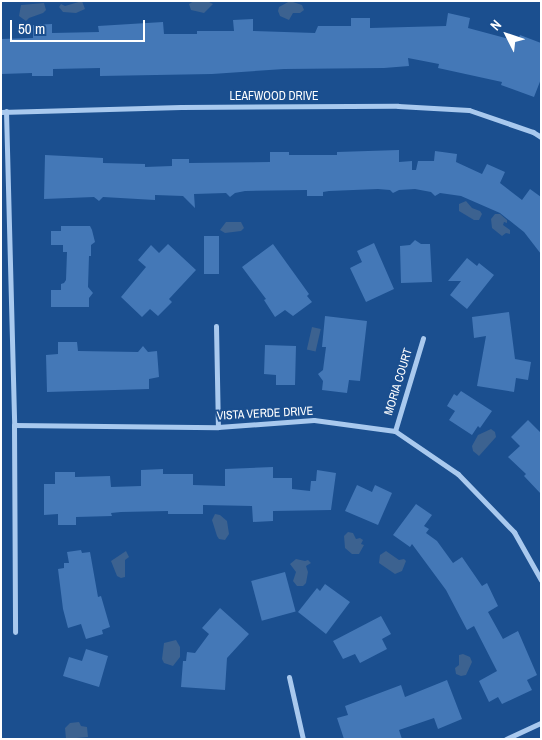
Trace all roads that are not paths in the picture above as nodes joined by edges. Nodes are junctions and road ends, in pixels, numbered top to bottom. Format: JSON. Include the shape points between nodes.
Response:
{"nodes":[{"id":1,"x":4,"y":111,"type":"edge"},
{"id":2,"x":541,"y":137,"type":"edge"},
{"id":3,"x":216,"y":326,"type":"dead end"},
{"id":4,"x":423,"y":338,"type":"dead end"},
{"id":5,"x":14,"y":425,"type":"junction"},
{"id":6,"x":218,"y":427,"type":"junction"},
{"id":7,"x":395,"y":431,"type":"junction"},
{"id":8,"x":541,"y":580,"type":"edge"},
{"id":9,"x":15,"y":632,"type":"dead end"},
{"id":10,"x":289,"y":677,"type":"dead end"},
{"id":11,"x":541,"y":723,"type":"edge"},
{"id":12,"x":303,"y":739,"type":"edge"},
{"id":13,"x":506,"y":739,"type":"edge"}],
"edges":[{"from":1,"to":2,"type":"street","name":"LEAFWOOD DRIVE","via":[[398,106],[469,110]]},
{"from":1,"to":5,"type":"street"},
{"from":3,"to":6,"type":"street"},
{"from":4,"to":7,"type":"street","name":"MORIA COURT"},
{"from":5,"to":6,"type":"street","name":"VISTA VERDE DRIVE"},
{"from":5,"to":9,"type":"street"},
{"from":6,"to":7,"type":"street","name":"VISTA VERDE DRIVE","via":[[314,420]]},
{"from":7,"to":8,"type":"street","name":"VISTA VERDE DRIVE","via":[[458,474],[514,532]]},
{"from":10,"to":12,"type":"street"},
{"from":11,"to":13,"type":"street"}]}
